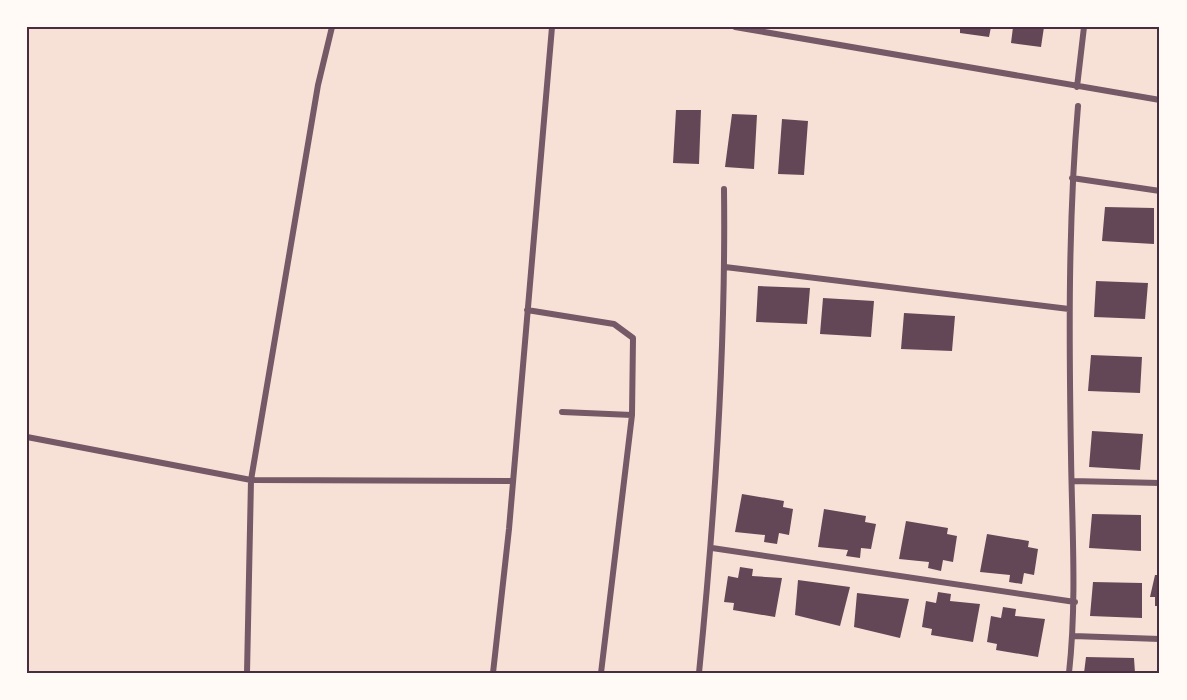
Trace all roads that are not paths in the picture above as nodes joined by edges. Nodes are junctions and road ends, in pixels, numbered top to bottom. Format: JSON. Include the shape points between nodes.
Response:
{"nodes":[{"id":1,"x":332,"y":27,"type":"edge"},
{"id":2,"x":552,"y":27,"type":"edge"},
{"id":3,"x":735,"y":27,"type":"edge"},
{"id":4,"x":1084,"y":27,"type":"edge"},
{"id":5,"x":1077,"y":87,"type":"junction"},
{"id":6,"x":1160,"y":100,"type":"edge"},
{"id":7,"x":1078,"y":106,"type":"dead end"},
{"id":8,"x":1072,"y":178,"type":"junction"},
{"id":9,"x":724,"y":189,"type":"dead end"},
{"id":10,"x":1160,"y":191,"type":"edge"},
{"id":11,"x":725,"y":267,"type":"junction"},
{"id":12,"x":1069,"y":309,"type":"junction"},
{"id":13,"x":527,"y":310,"type":"junction"},
{"id":14,"x":562,"y":412,"type":"dead end"},
{"id":15,"x":632,"y":415,"type":"junction"},
{"id":16,"x":27,"y":437,"type":"edge"},
{"id":17,"x":251,"y":480,"type":"junction"},
{"id":18,"x":513,"y":481,"type":"junction"},
{"id":19,"x":1072,"y":481,"type":"junction"},
{"id":20,"x":1160,"y":483,"type":"edge"},
{"id":21,"x":712,"y":548,"type":"junction"},
{"id":22,"x":1075,"y":602,"type":"junction"},
{"id":23,"x":1073,"y":636,"type":"junction"},
{"id":24,"x":1160,"y":639,"type":"edge"},
{"id":25,"x":247,"y":673,"type":"edge"},
{"id":26,"x":493,"y":673,"type":"edge"},
{"id":27,"x":601,"y":673,"type":"edge"},
{"id":28,"x":699,"y":673,"type":"edge"},
{"id":29,"x":1069,"y":673,"type":"edge"}],
"edges":[{"from":1,"to":17,"type":"street","via":[[318,85]]},
{"from":2,"to":13,"type":"street"},
{"from":3,"to":5,"type":"street"},
{"from":4,"to":5,"type":"street"},
{"from":5,"to":6,"type":"street"},
{"from":7,"to":8,"type":"street"},
{"from":8,"to":10,"type":"street"},
{"from":8,"to":12,"type":"street"},
{"from":9,"to":11,"type":"street"},
{"from":11,"to":12,"type":"street"},
{"from":11,"to":21,"type":"street"},
{"from":12,"to":19,"type":"street"},
{"from":13,"to":15,"type":"street","via":[[614,324],[633,338]]},
{"from":13,"to":18,"type":"street"},
{"from":14,"to":15,"type":"street"},
{"from":15,"to":27,"type":"street"},
{"from":16,"to":17,"type":"street"},
{"from":17,"to":18,"type":"street"},
{"from":17,"to":25,"type":"street"},
{"from":18,"to":26,"type":"street"},
{"from":19,"to":20,"type":"street"},
{"from":19,"to":22,"type":"street"},
{"from":21,"to":22,"type":"street"},
{"from":21,"to":28,"type":"street"},
{"from":22,"to":23,"type":"street"},
{"from":23,"to":24,"type":"street"},
{"from":23,"to":29,"type":"street"}]}
